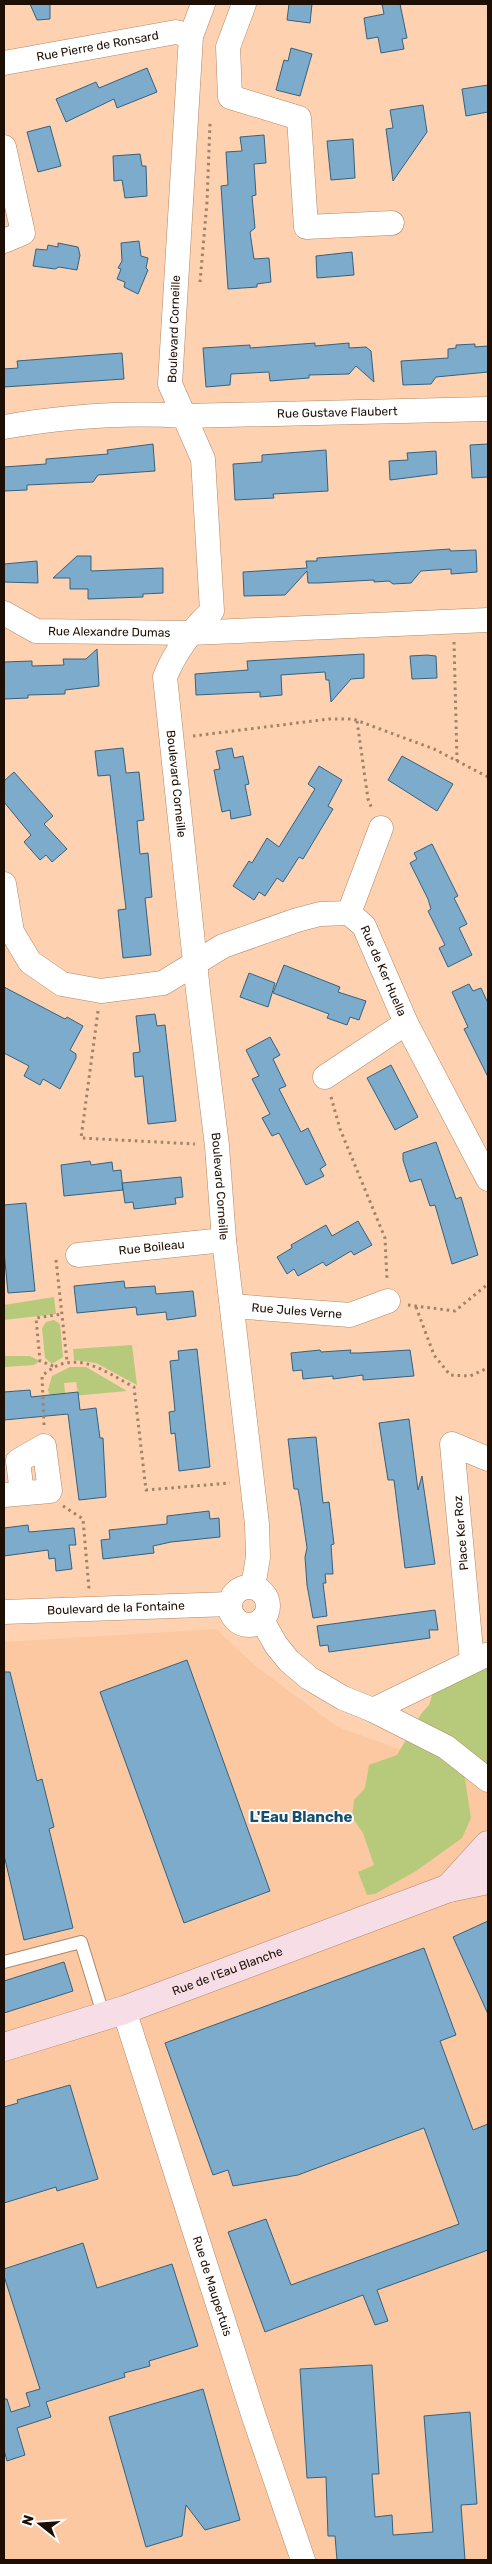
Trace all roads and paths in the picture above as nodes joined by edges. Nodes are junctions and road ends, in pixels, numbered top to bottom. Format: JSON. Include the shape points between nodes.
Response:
{"nodes":[{"id":1,"x":203,"y":4,"type":"edge"},
{"id":2,"x":244,"y":4,"type":"edge"},
{"id":3,"x":190,"y":36,"type":"junction"},
{"id":4,"x":4,"y":63,"type":"edge"},
{"id":5,"x":4,"y":147,"type":"edge"},
{"id":6,"x":392,"y":223,"type":"dead end"},
{"id":7,"x":4,"y":241,"type":"edge"},
{"id":8,"x":488,"y":409,"type":"edge"},
{"id":9,"x":185,"y":416,"type":"junction"},
{"id":10,"x":4,"y":427,"type":"edge"},
{"id":11,"x":4,"y":613,"type":"edge"},
{"id":12,"x":488,"y":620,"type":"edge"},
{"id":13,"x":453,"y":622,"type":"junction"},
{"id":14,"x":190,"y":633,"type":"junction"},
{"id":15,"x":357,"y":721,"type":"junction"},
{"id":16,"x":172,"y":738,"type":"junction"},
{"id":17,"x":458,"y":761,"type":"junction"},
{"id":18,"x":488,"y":777,"type":"edge"},
{"id":19,"x":381,"y":828,"type":"joint"},
{"id":20,"x":4,"y":884,"type":"edge"},
{"id":21,"x":349,"y":913,"type":"junction"},
{"id":22,"x":196,"y":963,"type":"junction"},
{"id":23,"x":101,"y":991,"type":"junction"},
{"id":24,"x":406,"y":1023,"type":"junction"},
{"id":25,"x":325,"y":1077,"type":"joint"},
{"id":26,"x":217,"y":1146,"type":"junction"},
{"id":27,"x":488,"y":1178,"type":"edge"},
{"id":28,"x":224,"y":1240,"type":"junction"},
{"id":29,"x":78,"y":1255,"type":"joint"},
{"id":30,"x":488,"y":1284,"type":"edge"},
{"id":31,"x":388,"y":1301,"type":"joint"},
{"id":32,"x":232,"y":1306,"type":"junction"},
{"id":33,"x":62,"y":1314,"type":"junction"},
{"id":34,"x":67,"y":1361,"type":"junction"},
{"id":35,"x":53,"y":1366,"type":"junction"},
{"id":36,"x":488,"y":1368,"type":"edge"},
{"id":37,"x":44,"y":1446,"type":"joint"},
{"id":38,"x":488,"y":1459,"type":"edge"},
{"id":39,"x":252,"y":1481,"type":"junction"},
{"id":40,"x":23,"y":1493,"type":"edge"},
{"id":41,"x":253,"y":1587,"type":"junction"},
{"id":42,"x":230,"y":1604,"type":"junction"},
{"id":43,"x":91,"y":1609,"type":"junction"},
{"id":44,"x":4,"y":1612,"type":"edge"},
{"id":45,"x":262,"y":1620,"type":"junction"},
{"id":46,"x":480,"y":1658,"type":"edge"},
{"id":47,"x":373,"y":1710,"type":"junction"},
{"id":48,"x":488,"y":1780,"type":"edge"},
{"id":49,"x":488,"y":1845,"type":"edge"},
{"id":50,"x":488,"y":1880,"type":"edge"},
{"id":51,"x":449,"y":1888,"type":"junction"},
{"id":52,"x":4,"y":1962,"type":"edge"},
{"id":53,"x":114,"y":2014,"type":"junction"},
{"id":54,"x":4,"y":2047,"type":"edge"},
{"id":55,"x":303,"y":2560,"type":"edge"}],
"edges":[{"from":1,"to":3,"type":"street","name":"Boulevard Corneille"},
{"from":2,"to":6,"type":"street","via":[[228,47],[230,97],[300,118],[306,227]]},
{"from":3,"to":4,"type":"street","name":"Rue Pierre de Ronsard","via":[[176,32]]},
{"from":3,"to":9,"type":"street","name":"Boulevard Corneille","via":[[170,384]]},
{"from":5,"to":7,"type":"street","via":[[23,233]]},
{"from":8,"to":9,"type":"street","name":"Rue Gustave Flaubert"},
{"from":9,"to":10,"type":"street","via":[[153,414]]},
{"from":9,"to":14,"type":"street","name":"Boulevard Corneille","via":[[203,459],[212,589],[212,611]]},
{"from":11,"to":14,"type":"street","name":"Rue Alexandre Dumas","via":[[36,631]]},
{"from":12,"to":13,"type":"street"},
{"from":13,"to":14,"type":"street"},
{"from":13,"to":17,"type":"path"},
{"from":14,"to":16,"type":"street","name":"Boulevard Corneille","via":[[173,656],[165,677]]},
{"from":15,"to":16,"type":"path","via":[[329,719]]},
{"from":15,"to":17,"type":"path"},
{"from":15,"to":19,"type":"path","via":[[368,799]]},
{"from":16,"to":22,"type":"street","name":"Boulevard Corneille"},
{"from":17,"to":18,"type":"path"},
{"from":19,"to":21,"type":"street"},
{"from":20,"to":23,"type":"street","name":"Rue de Ker Huella","via":[[12,932],[30,962],[62,984]]},
{"from":21,"to":22,"type":"street","name":"Rue de Ker Huella","via":[[320,914],[271,928],[223,946]]},
{"from":21,"to":24,"type":"street","name":"Rue de Ker Huella","via":[[364,926]]},
{"from":22,"to":23,"type":"street","name":"Rue de Ker Huella","via":[[163,983]]},
{"from":22,"to":26,"type":"street","name":"Boulevard Corneille"},
{"from":23,"to":26,"type":"path","via":[[81,1138]]},
{"from":24,"to":25,"type":"street"},
{"from":24,"to":27,"type":"street","name":"Rue de Ker Huella"},
{"from":25,"to":31,"type":"path","via":[[340,1129],[385,1238]]},
{"from":26,"to":28,"type":"street","name":"Boulevard Corneille"},
{"from":28,"to":29,"type":"street","name":"Rue Boileau"},
{"from":28,"to":32,"type":"street","name":"Boulevard Corneille"},
{"from":29,"to":33,"type":"path","via":[[55,1256]]},
{"from":30,"to":36,"type":"path","via":[[455,1311],[416,1307],[434,1355],[450,1375],[470,1376]]},
{"from":31,"to":32,"type":"street","name":"Rue Jules Verne","via":[[350,1315]]},
{"from":32,"to":39,"type":"street","name":"Boulevard Corneille"},
{"from":33,"to":34,"type":"path"},
{"from":33,"to":35,"type":"path","via":[[36,1318],[40,1361]]},
{"from":34,"to":35,"type":"path"},
{"from":34,"to":39,"type":"path","via":[[92,1365],[134,1387],[146,1490]]},
{"from":35,"to":37,"type":"path","via":[[42,1376]]},
{"from":37,"to":40,"type":"street","via":[[18,1461]]},
{"from":38,"to":46,"type":"street","name":"Place Ker Roz","via":[[452,1444]]},
{"from":39,"to":41,"type":"street","name":"Boulevard Corneille","via":[[258,1556]]},
{"from":40,"to":43,"type":"path","via":[[84,1519]]},
{"from":41,"to":42,"type":"street","via":[[238,1590]]},
{"from":41,"to":45,"type":"street","via":[[268,1601],[268,1611]]},
{"from":42,"to":43,"type":"street","name":"Boulevard de la Fontaine"},
{"from":42,"to":45,"type":"street","via":[[237,1620],[245,1624]]},
{"from":43,"to":44,"type":"street","name":"Boulevard de la Fontaine"},
{"from":45,"to":47,"type":"street","via":[[276,1645],[309,1678],[343,1698]]},
{"from":46,"to":47,"type":"street"},
{"from":47,"to":48,"type":"street","via":[[446,1747]]},
{"from":49,"to":51,"type":"street","name":"Rue de l'Eau Blanche"},
{"from":50,"to":51,"type":"street","name":"Rue de l'Eau Blanche"},
{"from":51,"to":53,"type":"street","name":"Rue de l'Eau Blanche"},
{"from":52,"to":53,"type":"lane","via":[[81,1942]]},
{"from":53,"to":54,"type":"street","name":"Rue de l'Eau Blanche"},
{"from":53,"to":55,"type":"street","name":"Rue de Maupertuis"}]}
